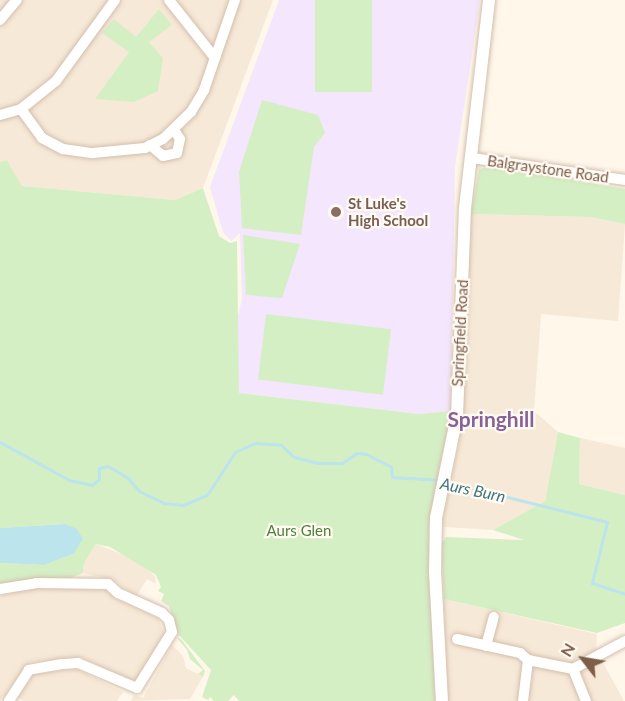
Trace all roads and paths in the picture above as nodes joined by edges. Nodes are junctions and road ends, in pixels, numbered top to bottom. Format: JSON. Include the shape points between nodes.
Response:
{"nodes":[{"id":1,"x":17,"y":0,"type":"edge"},
{"id":2,"x":115,"y":0,"type":"edge"},
{"id":3,"x":169,"y":0,"type":"edge"},
{"id":4,"x":235,"y":0,"type":"edge"},
{"id":5,"x":489,"y":0,"type":"edge"},
{"id":6,"x":0,"y":20,"type":"edge"},
{"id":7,"x":215,"y":58,"type":"junction"},
{"id":8,"x":21,"y":109,"type":"junction"},
{"id":9,"x":0,"y":115,"type":"edge"},
{"id":10,"x":174,"y":130,"type":"junction"},
{"id":11,"x":150,"y":145,"type":"junction"},
{"id":12,"x":472,"y":158,"type":"junction"},
{"id":13,"x":625,"y":180,"type":"edge"},
{"id":14,"x":0,"y":589,"type":"edge"},
{"id":15,"x":494,"y":617,"type":"dead end"},
{"id":16,"x":457,"y":639,"type":"dead end"},
{"id":17,"x":625,"y":641,"type":"edge"},
{"id":18,"x":486,"y":646,"type":"junction"},
{"id":19,"x":528,"y":660,"type":"junction"},
{"id":20,"x":573,"y":669,"type":"junction"},
{"id":21,"x":11,"y":700,"type":"edge"},
{"id":22,"x":442,"y":701,"type":"edge"},
{"id":23,"x":523,"y":701,"type":"edge"},
{"id":24,"x":586,"y":701,"type":"edge"}],
"edges":[{"from":1,"to":6,"type":"street"},
{"from":2,"to":8,"type":"street","via":[[56,81]]},
{"from":3,"to":7,"type":"street"},
{"from":4,"to":7,"type":"street"},
{"from":5,"to":12,"type":"street","name":"Springfield Road"},
{"from":7,"to":10,"type":"street","via":[[195,105]]},
{"from":8,"to":9,"type":"street"},
{"from":8,"to":11,"type":"street","via":[[42,138],[63,149],[128,152]]},
{"from":10,"to":11,"type":"street"},
{"from":10,"to":11,"type":"street","via":[[180,139],[177,153],[163,156]]},
{"from":12,"to":13,"type":"street","name":"Balgraystone Road"},
{"from":12,"to":22,"type":"street","name":"Springfield Road","via":[[465,208],[457,416],[436,518]]},
{"from":14,"to":21,"type":"street","via":[[36,583],[108,584],[118,593],[162,613],[172,632],[137,688],[78,663],[62,664],[29,670]]},
{"from":15,"to":18,"type":"street"},
{"from":16,"to":18,"type":"street"},
{"from":17,"to":20,"type":"street"},
{"from":18,"to":19,"type":"street","via":[[520,653]]},
{"from":19,"to":20,"type":"street"},
{"from":19,"to":23,"type":"street"},
{"from":20,"to":24,"type":"street"}]}
